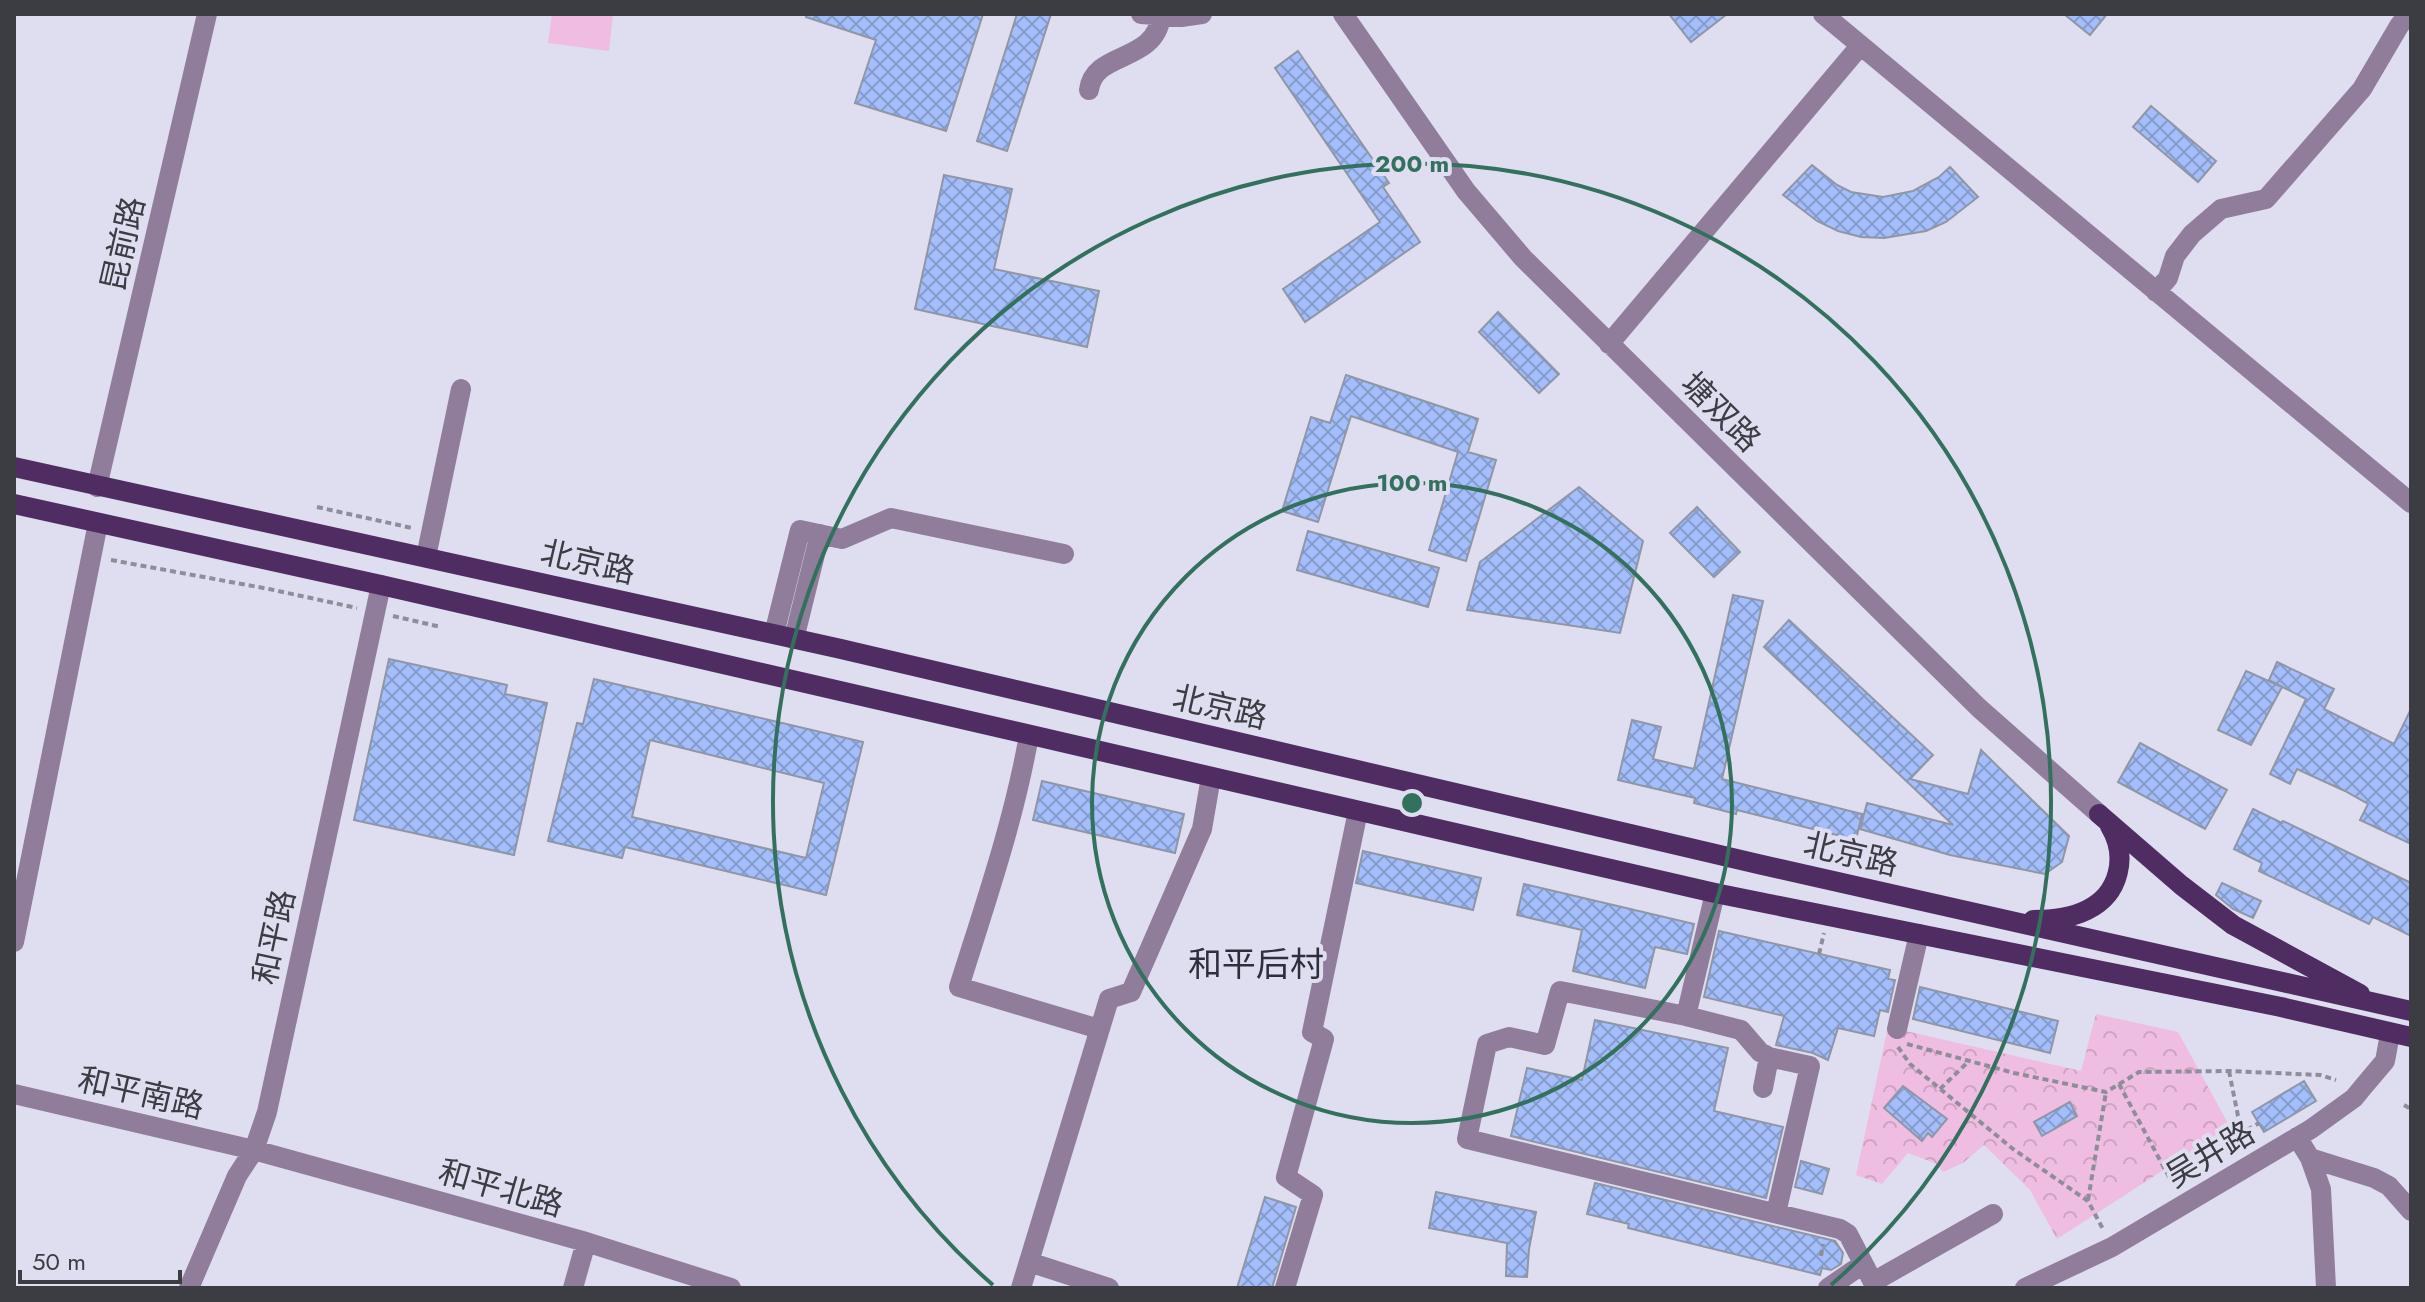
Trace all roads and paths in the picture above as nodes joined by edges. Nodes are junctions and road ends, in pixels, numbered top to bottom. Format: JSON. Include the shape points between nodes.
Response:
{"nodes":[{"id":1,"x":207,"y":14,"type":"edge"},
{"id":2,"x":1202,"y":14,"type":"edge"},
{"id":3,"x":1343,"y":14,"type":"edge"},
{"id":4,"x":1823,"y":14,"type":"edge"},
{"id":5,"x":2408,"y":14,"type":"edge"},
{"id":6,"x":1151,"y":15,"type":"edge"},
{"id":7,"x":1860,"y":46,"type":"junction"},
{"id":8,"x":1089,"y":90,"type":"dead end"},
{"id":9,"x":2156,"y":292,"type":"junction"},
{"id":10,"x":1609,"y":344,"type":"junction"},
{"id":11,"x":461,"y":389,"type":"dead end"},
{"id":12,"x":14,"y":467,"type":"edge"},
{"id":13,"x":97,"y":487,"type":"junction"},
{"id":14,"x":2411,"y":503,"type":"edge"},
{"id":15,"x":14,"y":504,"type":"edge"},
{"id":16,"x":317,"y":507,"type":"dead end"},
{"id":17,"x":98,"y":523,"type":"junction"},
{"id":18,"x":401,"y":526,"type":"dead end"},
{"id":19,"x":1064,"y":554,"type":"dead end"},
{"id":20,"x":92,"y":556,"type":"junction"},
{"id":21,"x":426,"y":557,"type":"junction"},
{"id":22,"x":381,"y":585,"type":"junction"},
{"id":23,"x":368,"y":611,"type":"dead end"},
{"id":24,"x":382,"y":614,"type":"dead end"},
{"id":25,"x":441,"y":627,"type":"dead end"},
{"id":26,"x":784,"y":636,"type":"junction"},
{"id":27,"x":1029,"y":735,"type":"junction"},
{"id":28,"x":1211,"y":777,"type":"junction"},
{"id":29,"x":1358,"y":811,"type":"junction"},
{"id":30,"x":2099,"y":814,"type":"junction"},
{"id":31,"x":1715,"y":893,"type":"junction"},
{"id":32,"x":2012,"y":921,"type":"junction"},
{"id":33,"x":1919,"y":934,"type":"junction"},
{"id":34,"x":14,"y":942,"type":"edge"},
{"id":35,"x":2385,"y":1007,"type":"junction"},
{"id":36,"x":2411,"y":1011,"type":"edge"},
{"id":37,"x":1686,"y":1016,"type":"junction"},
{"id":38,"x":1099,"y":1029,"type":"junction"},
{"id":39,"x":1897,"y":1029,"type":"dead end"},
{"id":40,"x":2390,"y":1034,"type":"junction"},
{"id":41,"x":2411,"y":1037,"type":"edge"},
{"id":42,"x":1769,"y":1057,"type":"junction"},
{"id":43,"x":1969,"y":1061,"type":"junction"},
{"id":44,"x":2229,"y":1071,"type":"junction"},
{"id":45,"x":2336,"y":1080,"type":"dead end"},
{"id":46,"x":2119,"y":1084,"type":"junction"},
{"id":47,"x":1763,"y":1088,"type":"dead end"},
{"id":48,"x":1940,"y":1089,"type":"junction"},
{"id":49,"x":2106,"y":1092,"type":"junction"},
{"id":50,"x":14,"y":1094,"type":"edge"},
{"id":51,"x":2404,"y":1105,"type":"dead end"},
{"id":52,"x":2411,"y":1109,"type":"edge"},
{"id":53,"x":2259,"y":1123,"type":"dead end"},
{"id":54,"x":2246,"y":1130,"type":"junction"},
{"id":55,"x":2297,"y":1137,"type":"junction"},
{"id":56,"x":254,"y":1150,"type":"junction"},
{"id":57,"x":2263,"y":1158,"type":"junction"},
{"id":58,"x":2310,"y":1158,"type":"junction"},
{"id":59,"x":2088,"y":1201,"type":"junction"},
{"id":60,"x":2184,"y":1205,"type":"junction"},
{"id":61,"x":2411,"y":1211,"type":"edge"},
{"id":62,"x":1776,"y":1213,"type":"junction"},
{"id":63,"x":1993,"y":1214,"type":"dead end"},
{"id":64,"x":586,"y":1242,"type":"junction"},
{"id":65,"x":2112,"y":1247,"type":"junction"},
{"id":66,"x":1029,"y":1262,"type":"junction"},
{"id":67,"x":1871,"y":1278,"type":"edge"},
{"id":68,"x":2031,"y":1287,"type":"edge"},
{"id":69,"x":189,"y":1288,"type":"edge"},
{"id":70,"x":573,"y":1288,"type":"edge"},
{"id":71,"x":731,"y":1288,"type":"edge"},
{"id":72,"x":1021,"y":1288,"type":"edge"},
{"id":73,"x":1109,"y":1288,"type":"edge"},
{"id":74,"x":1285,"y":1288,"type":"edge"},
{"id":75,"x":1828,"y":1288,"type":"edge"},
{"id":76,"x":2326,"y":1288,"type":"edge"}],
"edges":[{"from":1,"to":13,"type":"street","name":"昆前路"},
{"from":2,"to":6,"type":"street"},
{"from":3,"to":10,"type":"street","name":"塘双路","via":[[1466,191],[1523,258]]},
{"from":4,"to":7,"type":"street"},
{"from":5,"to":9,"type":"street","via":[[2362,89],[2266,199],[2221,209],[2192,234]]},
{"from":6,"to":8,"type":"street","via":[[1160,26],[1146,45],[1096,70]]},
{"from":7,"to":9,"type":"street"},
{"from":7,"to":10,"type":"street"},
{"from":9,"to":14,"type":"street"},
{"from":10,"to":30,"type":"street","name":"塘双路","via":[[1979,708]]},
{"from":11,"to":21,"type":"street"},
{"from":12,"to":13,"type":"main road","name":"北京路"},
{"from":13,"to":21,"type":"main road","name":"北京路"},
{"from":15,"to":17,"type":"main road","name":"北京路"},
{"from":16,"to":18,"type":"path"},
{"from":17,"to":20,"type":"street"},
{"from":17,"to":22,"type":"main road","name":"北京路"},
{"from":19,"to":26,"type":"street","via":[[891,518],[842,539],[810,532]]},
{"from":20,"to":23,"type":"path"},
{"from":20,"to":34,"type":"street"},
{"from":21,"to":26,"type":"main road","name":"北京路"},
{"from":22,"to":27,"type":"main road","name":"北京路"},
{"from":22,"to":56,"type":"street","name":"和平路","via":[[267,1112]]},
{"from":24,"to":25,"type":"path"},
{"from":26,"to":32,"type":"main road","name":"北京路"},
{"from":27,"to":28,"type":"main road","name":"北京路"},
{"from":27,"to":38,"type":"street","via":[[1005,838],[959,987]]},
{"from":28,"to":29,"type":"main road","name":"北京路"},
{"from":28,"to":38,"type":"street","via":[[1202,829],[1162,925],[1131,992],[1109,999]]},
{"from":29,"to":31,"type":"main road","name":"北京路"},
{"from":29,"to":74,"type":"street","via":[[1312,1032],[1324,1039],[1286,1177],[1313,1195]]},
{"from":30,"to":32,"type":"main road","via":[[2120,848],[2118,875],[2105,897],[2085,912]]},
{"from":30,"to":35,"type":"main road","via":[[2233,925]]},
{"from":31,"to":33,"type":"main road","name":"北京路"},
{"from":31,"to":37,"type":"street"},
{"from":32,"to":35,"type":"main road","name":"北京路"},
{"from":33,"to":39,"type":"street"},
{"from":33,"to":40,"type":"main road","name":"北京路"},
{"from":35,"to":36,"type":"main road","name":"北京路"},
{"from":37,"to":42,"type":"street","via":[[1741,1030]]},
{"from":37,"to":62,"type":"street","via":[[1560,991],[1545,1045],[1509,1037],[1487,1044],[1467,1139]]},
{"from":38,"to":66,"type":"street"},
{"from":40,"to":41,"type":"main road","name":"北京路"},
{"from":40,"to":55,"type":"street","name":"吴井路","via":[[2385,1061],[2354,1098]]},
{"from":42,"to":47,"type":"street"},
{"from":42,"to":62,"type":"street","via":[[1810,1066]]},
{"from":43,"to":48,"type":"path"},
{"from":43,"to":48,"type":"path","via":[[1896,1042],[1910,1064]]},
{"from":43,"to":49,"type":"path"},
{"from":44,"to":45,"type":"path"},
{"from":44,"to":46,"type":"path","via":[[2139,1072]]},
{"from":44,"to":54,"type":"path"},
{"from":46,"to":49,"type":"path"},
{"from":46,"to":60,"type":"path"},
{"from":48,"to":59,"type":"path"},
{"from":49,"to":59,"type":"path"},
{"from":50,"to":56,"type":"street","name":"和平南路"},
{"from":51,"to":52,"type":"path"},
{"from":53,"to":54,"type":"path"},
{"from":54,"to":57,"type":"path"},
{"from":55,"to":57,"type":"street","name":"吴井路"},
{"from":55,"to":58,"type":"street"},
{"from":56,"to":64,"type":"street","name":"和平北路"},
{"from":56,"to":69,"type":"street","name":"和平路","via":[[237,1176]]},
{"from":57,"to":60,"type":"street","name":"吴井路"},
{"from":58,"to":61,"type":"street","via":[[2374,1178],[2389,1186]]},
{"from":58,"to":76,"type":"street","via":[[2321,1189]]},
{"from":59,"to":65,"type":"path"},
{"from":60,"to":65,"type":"street","name":"吴井路"},
{"from":62,"to":67,"type":"street","via":[[1848,1234]]},
{"from":63,"to":67,"type":"street"},
{"from":64,"to":70,"type":"street"},
{"from":64,"to":71,"type":"street","name":"和平北路"},
{"from":65,"to":68,"type":"street","name":"吴井路"},
{"from":66,"to":72,"type":"street"},
{"from":66,"to":73,"type":"street"},
{"from":67,"to":75,"type":"street"}]}
